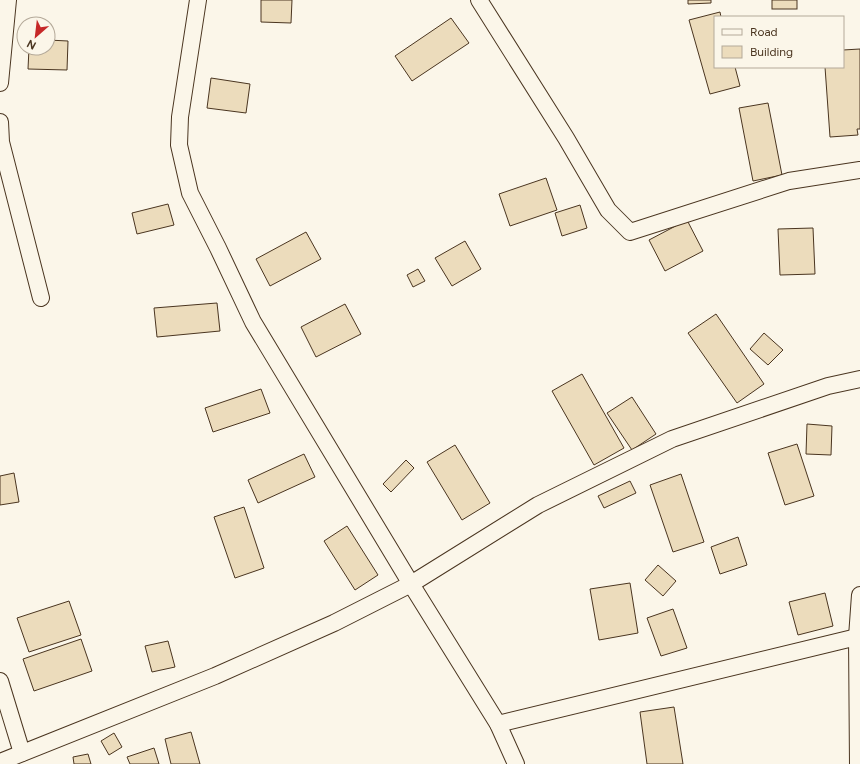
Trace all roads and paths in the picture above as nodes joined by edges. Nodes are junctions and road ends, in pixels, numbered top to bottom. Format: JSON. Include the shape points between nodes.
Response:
{"nodes":[{"id":1,"x":8,"y":0,"type":"edge"},
{"id":2,"x":198,"y":0,"type":"edge"},
{"id":3,"x":479,"y":0,"type":"edge"},
{"id":4,"x":0,"y":83,"type":"edge"},
{"id":5,"x":0,"y":122,"type":"edge"},
{"id":6,"x":860,"y":170,"type":"edge"},
{"id":7,"x":41,"y":298,"type":"dead end"},
{"id":8,"x":860,"y":379,"type":"edge"},
{"id":9,"x":411,"y":584,"type":"junction"},
{"id":10,"x":860,"y":595,"type":"edge"},
{"id":11,"x":857,"y":637,"type":"junction"},
{"id":12,"x":0,"y":681,"type":"edge"},
{"id":13,"x":498,"y":724,"type":"junction"},
{"id":14,"x":22,"y":752,"type":"junction"},
{"id":15,"x":0,"y":762,"type":"edge"},
{"id":16,"x":516,"y":764,"type":"edge"},
{"id":17,"x":858,"y":764,"type":"edge"}],
"edges":[{"from":1,"to":4,"type":"street"},
{"from":2,"to":9,"type":"street","via":[[180,117],[179,144],[190,193],[253,322]]},
{"from":3,"to":6,"type":"street","via":[[608,210],[630,232],[789,181]]},
{"from":5,"to":7,"type":"street","via":[[1,142]]},
{"from":8,"to":9,"type":"street","via":[[828,386],[672,439],[538,505]]},
{"from":9,"to":13,"type":"street"},
{"from":9,"to":14,"type":"street","via":[[334,623],[215,676]]},
{"from":10,"to":11,"type":"street"},
{"from":11,"to":13,"type":"street"},
{"from":11,"to":17,"type":"street"},
{"from":12,"to":14,"type":"street"},
{"from":13,"to":16,"type":"street"},
{"from":14,"to":15,"type":"street"}]}
